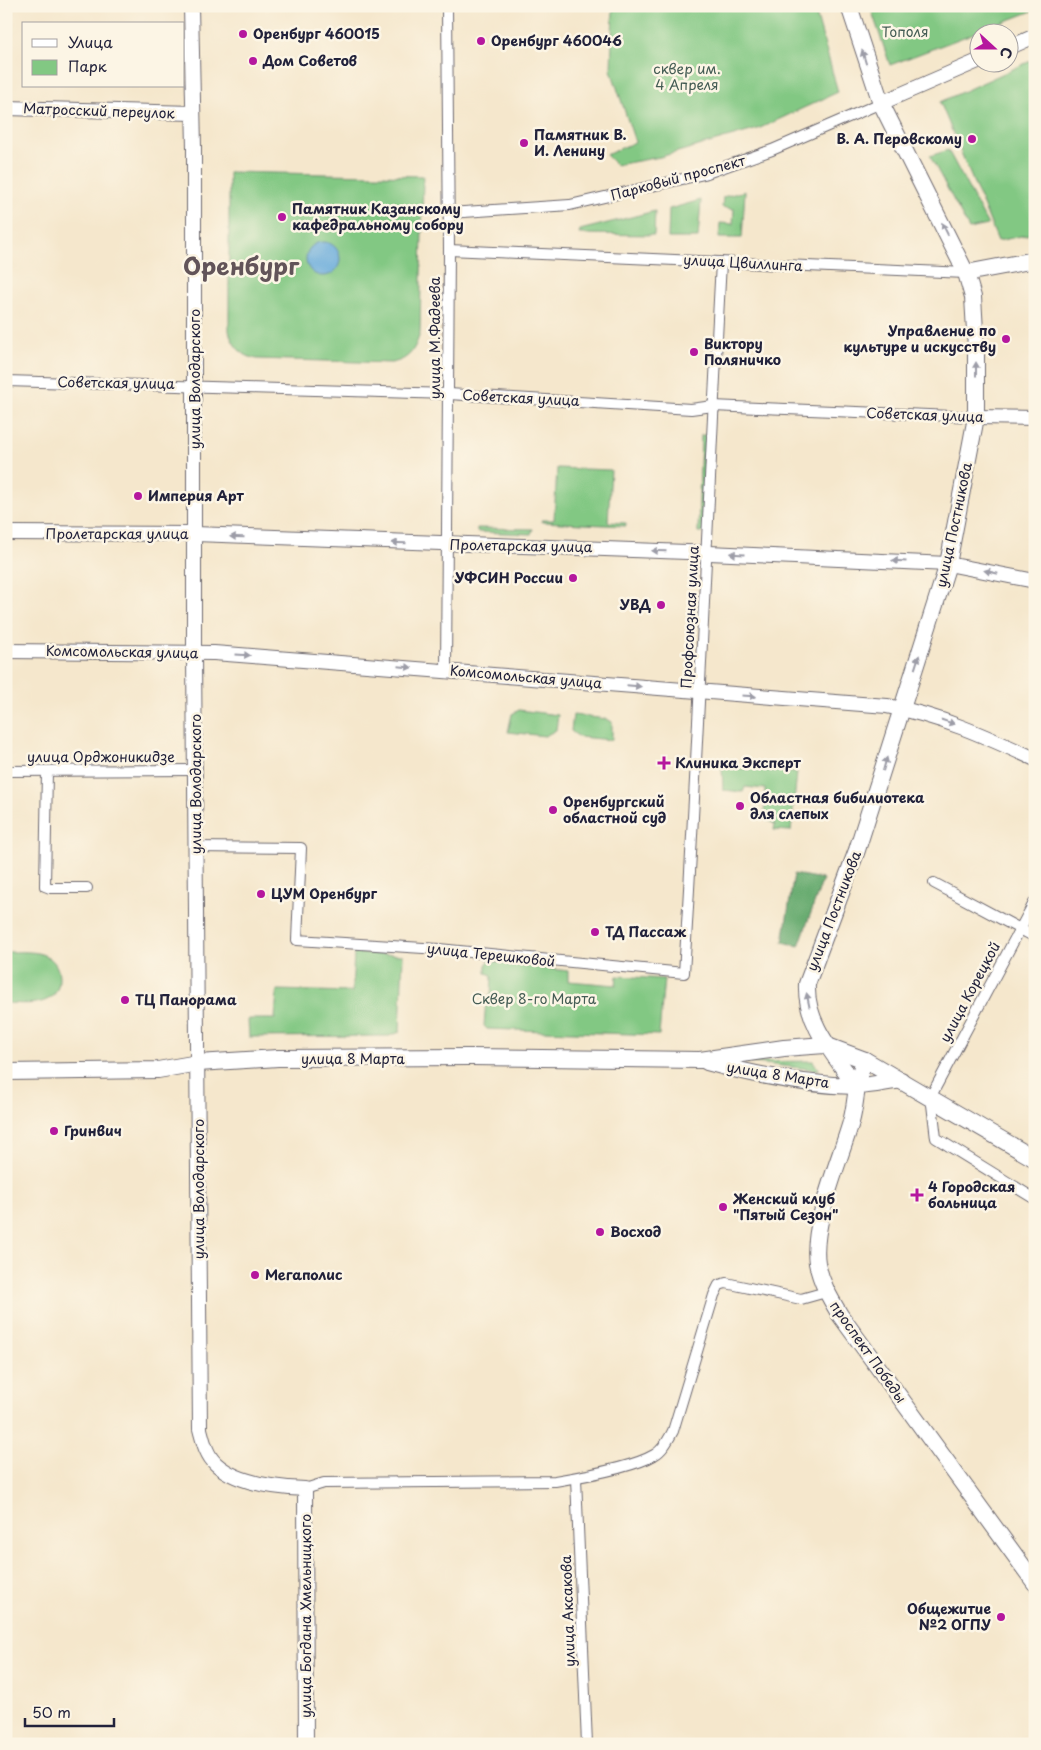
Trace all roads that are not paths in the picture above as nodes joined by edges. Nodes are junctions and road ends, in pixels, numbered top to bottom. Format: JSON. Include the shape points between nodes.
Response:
{"nodes":[{"id":1,"x":191,"y":6,"type":"edge"},
{"id":2,"x":447,"y":6,"type":"edge"},
{"id":3,"x":849,"y":6,"type":"edge"},
{"id":4,"x":1035,"y":36,"type":"edge"},
{"id":5,"x":1018,"y":44,"type":"edge"},
{"id":6,"x":968,"y":65,"type":"edge"},
{"id":7,"x":881,"y":103,"type":"junction"},
{"id":8,"x":6,"y":108,"type":"edge"},
{"id":9,"x":193,"y":113,"type":"junction"},
{"id":10,"x":449,"y":213,"type":"junction"},
{"id":11,"x":449,"y":250,"type":"junction"},
{"id":12,"x":1035,"y":260,"type":"edge"},
{"id":13,"x":721,"y":263,"type":"junction"},
{"id":14,"x":966,"y":273,"type":"junction"},
{"id":15,"x":6,"y":381,"type":"edge"},
{"id":16,"x":195,"y":385,"type":"junction"},
{"id":17,"x":449,"y":394,"type":"junction"},
{"id":18,"x":713,"y":406,"type":"junction"},
{"id":19,"x":976,"y":417,"type":"junction"},
{"id":20,"x":1035,"y":418,"type":"edge"},
{"id":21,"x":6,"y":533,"type":"edge"},
{"id":22,"x":195,"y":534,"type":"junction"},
{"id":23,"x":448,"y":544,"type":"junction"},
{"id":24,"x":707,"y":553,"type":"junction"},
{"id":25,"x":948,"y":564,"type":"junction"},
{"id":26,"x":1035,"y":581,"type":"edge"},
{"id":27,"x":6,"y":651,"type":"edge"},
{"id":28,"x":194,"y":653,"type":"junction"},
{"id":29,"x":446,"y":671,"type":"junction"},
{"id":30,"x":701,"y":692,"type":"junction"},
{"id":31,"x":901,"y":708,"type":"junction"},
{"id":32,"x":1035,"y":760,"type":"edge"},
{"id":33,"x":47,"y":770,"type":"junction"},
{"id":34,"x":196,"y":770,"type":"junction"},
{"id":35,"x":6,"y":771,"type":"edge"},
{"id":36,"x":196,"y":846,"type":"junction"},
{"id":37,"x":934,"y":883,"type":"dead end"},
{"id":38,"x":86,"y":888,"type":"dead end"},
{"id":39,"x":1035,"y":901,"type":"edge"},
{"id":40,"x":1019,"y":928,"type":"junction"},
{"id":41,"x":1035,"y":937,"type":"edge"},
{"id":42,"x":684,"y":973,"type":"joint"},
{"id":43,"x":825,"y":1045,"type":"junction"},
{"id":44,"x":700,"y":1060,"type":"junction"},
{"id":45,"x":865,"y":1060,"type":"junction"},
{"id":46,"x":198,"y":1063,"type":"junction"},
{"id":47,"x":6,"y":1072,"type":"edge"},
{"id":48,"x":901,"y":1080,"type":"junction"},
{"id":49,"x":856,"y":1086,"type":"junction"},
{"id":50,"x":931,"y":1096,"type":"junction"},
{"id":51,"x":1035,"y":1159,"type":"edge"},
{"id":52,"x":1035,"y":1199,"type":"edge"},
{"id":53,"x":826,"y":1292,"type":"junction"},
{"id":54,"x":576,"y":1478,"type":"junction"},
{"id":55,"x":305,"y":1489,"type":"junction"},
{"id":56,"x":1035,"y":1583,"type":"edge"},
{"id":57,"x":306,"y":1744,"type":"edge"},
{"id":58,"x":587,"y":1744,"type":"edge"}],
"edges":[{"from":1,"to":9,"type":"main road","name":"улица Володарского"},
{"from":2,"to":10,"type":"street","name":"улица М.Фадеева"},
{"from":7,"to":3,"type":"main road","name":"улица Постникова","one_way":true},
{"from":4,"to":5,"type":"main road"},
{"from":6,"to":7,"type":"main road","name":"Парковый проспект"},
{"from":7,"to":10,"type":"street","name":"Парковый проспект","via":[[737,164],[704,174],[570,205]]},
{"from":14,"to":7,"type":"main road","name":"улица Постникова","one_way":true},
{"from":8,"to":9,"type":"main road","name":"Матросский переулок"},
{"from":9,"to":16,"type":"main road","name":"улица Володарского"},
{"from":10,"to":11,"type":"street","name":"улица М.Фадеева"},
{"from":11,"to":13,"type":"street","name":"улица Цвиллинга"},
{"from":11,"to":17,"type":"street","name":"улица М.Фадеева"},
{"from":12,"to":14,"type":"main road","name":"улица Цвиллинга"},
{"from":13,"to":14,"type":"street","name":"улица Цвиллинга"},
{"from":13,"to":18,"type":"street","name":"Профсоюзная улица"},
{"from":19,"to":14,"type":"main road","name":"улица Постникова","one_way":true,"via":[[973,297]]},
{"from":15,"to":16,"type":"street","name":"Советская улица"},
{"from":16,"to":17,"type":"street","name":"Советская улица"},
{"from":16,"to":22,"type":"main road","name":"улица Володарского"},
{"from":17,"to":18,"type":"street","name":"Советская улица","via":[[691,408]]},
{"from":17,"to":23,"type":"street","name":"улица М.Фадеева"},
{"from":18,"to":19,"type":"street","name":"Советская улица"},
{"from":18,"to":24,"type":"street","name":"Профсоюзная улица"},
{"from":19,"to":20,"type":"main road","name":"Советская улица"},
{"from":19,"to":25,"type":"main road","name":"улица Постникова"},
{"from":21,"to":22,"type":"main road","name":"Пролетарская улица"},
{"from":23,"to":22,"type":"main road","name":"Пролетарская улица","one_way":true},
{"from":22,"to":28,"type":"main road","name":"улица Володарского"},
{"from":24,"to":23,"type":"main road","name":"Пролетарская улица","one_way":true},
{"from":23,"to":29,"type":"street","name":"улица М.Фадеева"},
{"from":25,"to":24,"type":"main road","name":"Пролетарская улица","one_way":true},
{"from":24,"to":30,"type":"street","name":"Профсоюзная улица"},
{"from":26,"to":25,"type":"main road","name":"Пролетарская улица","one_way":true},
{"from":31,"to":25,"type":"main road","name":"улица Постникова","one_way":true},
{"from":27,"to":28,"type":"main road","name":"Комсомольская улица"},
{"from":28,"to":29,"type":"main road","name":"Комсомольская улица","one_way":true},
{"from":28,"to":34,"type":"main road","name":"улица Володарского"},
{"from":29,"to":30,"type":"main road","name":"Комсомольская улица","one_way":true},
{"from":30,"to":31,"type":"main road","name":"Комсомольская улица","one_way":true},
{"from":30,"to":42,"type":"street","name":"Профсоюзная улица"},
{"from":31,"to":32,"type":"main road","name":"Комсомольская улица","one_way":true,"via":[[974,731]]},
{"from":43,"to":31,"type":"main road","name":"улица Постникова","one_way":true,"via":[[806,996],[807,984],[857,850]]},
{"from":33,"to":34,"type":"street","name":"улица Орджоникидзе"},
{"from":33,"to":35,"type":"street","name":"улица Орджоникидзе"},
{"from":33,"to":38,"type":"street","via":[[45,886]]},
{"from":34,"to":36,"type":"main road","name":"улица Володарского"},
{"from":36,"to":42,"type":"street","name":"улица Терешковой","via":[[301,848],[297,940]]},
{"from":36,"to":46,"type":"main road","name":"улица Володарского"},
{"from":37,"to":40,"type":"street"},
{"from":39,"to":40,"type":"street","name":"улица Корецкой"},
{"from":40,"to":41,"type":"street"},
{"from":40,"to":50,"type":"street","name":"улица Корецкой"},
{"from":43,"to":44,"type":"main road","name":"улица 8 Марта"},
{"from":43,"to":45,"type":"main road"},
{"from":43,"to":49,"type":"main road"},
{"from":44,"to":46,"type":"main road","name":"улица 8 Марта","via":[[278,1058]]},
{"from":44,"to":49,"type":"main road","name":"улица 8 Марта","via":[[765,1076]]},
{"from":45,"to":48,"type":"main road"},
{"from":45,"to":49,"type":"main road","name":"проспект Победы"},
{"from":46,"to":47,"type":"main road","name":"улица 8 Марта","via":[[158,1070]]},
{"from":46,"to":55,"type":"main road","name":"улица Володарского","via":[[200,1428],[205,1448],[215,1463],[231,1474],[284,1489]]},
{"from":48,"to":49,"type":"main road"},
{"from":48,"to":50,"type":"main road"},
{"from":49,"to":53,"type":"main road","name":"проспект Победы","via":[[852,1120],[816,1242],[817,1263]]},
{"from":50,"to":51,"type":"main road"},
{"from":50,"to":52,"type":"street","via":[[936,1138]]},
{"from":53,"to":54,"type":"street","via":[[801,1299],[726,1283],[720,1285],[714,1295],[673,1431],[665,1445],[647,1459]]},
{"from":53,"to":56,"type":"main road","name":"проспект Победы"},
{"from":54,"to":55,"type":"street","via":[[555,1481],[324,1483]]},
{"from":54,"to":58,"type":"street","name":"улица Аксакова"},
{"from":55,"to":57,"type":"main road","name":"улица Богдана Хмельницкого"}]}
